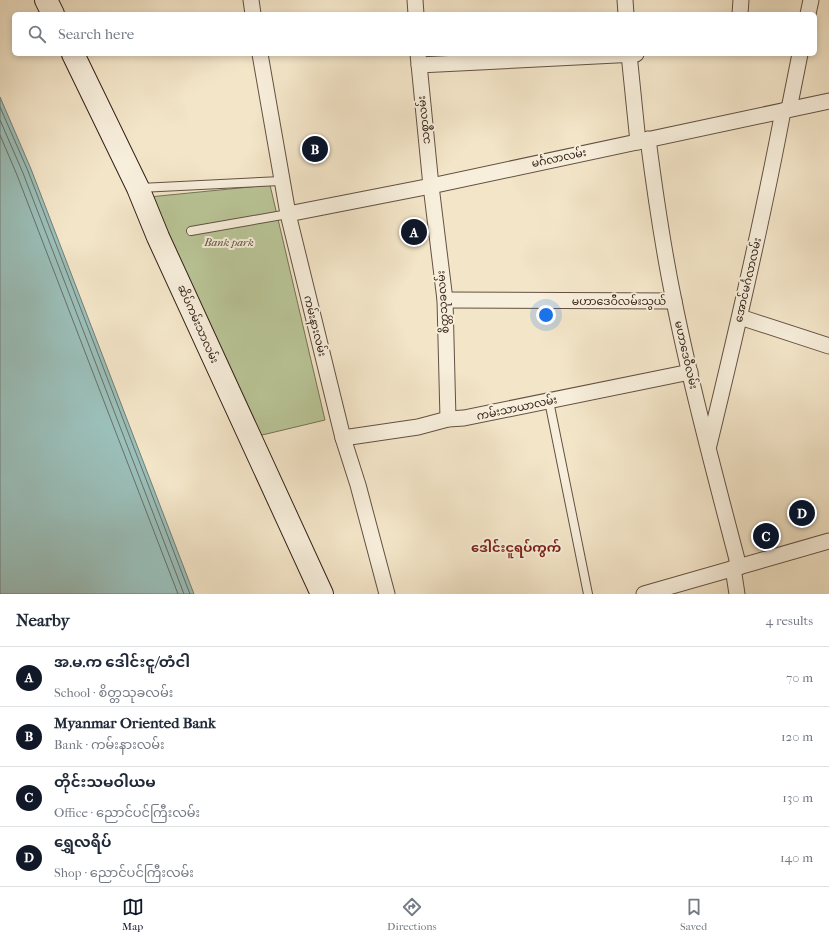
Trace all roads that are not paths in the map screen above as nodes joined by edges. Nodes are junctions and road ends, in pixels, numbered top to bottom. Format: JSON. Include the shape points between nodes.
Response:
{"nodes":[{"id":1,"x":46,"y":0,"type":"edge"},
{"id":2,"x":251,"y":0,"type":"edge"},
{"id":3,"x":415,"y":0,"type":"edge"},
{"id":4,"x":625,"y":0,"type":"edge"},
{"id":5,"x":741,"y":0,"type":"edge"},
{"id":6,"x":811,"y":0,"type":"edge"},
{"id":7,"x":52,"y":12,"type":"edge"},
{"id":8,"x":253,"y":12,"type":"edge"},
{"id":9,"x":416,"y":12,"type":"edge"},
{"id":10,"x":626,"y":12,"type":"edge"},
{"id":11,"x":740,"y":12,"type":"edge"},
{"id":12,"x":808,"y":12,"type":"edge"},
{"id":13,"x":74,"y":56,"type":"edge"},
{"id":14,"x":260,"y":56,"type":"edge"},
{"id":15,"x":546,"y":56,"type":"edge"},
{"id":16,"x":631,"y":56,"type":"edge"},
{"id":17,"x":800,"y":56,"type":"edge"},
{"id":18,"x":419,"y":59,"type":"edge"},
{"id":19,"x":829,"y":101,"type":"edge"},
{"id":20,"x":786,"y":110,"type":"junction"},
{"id":21,"x":643,"y":140,"type":"junction"},
{"id":22,"x":281,"y":181,"type":"junction"},
{"id":23,"x":431,"y":186,"type":"junction"},
{"id":24,"x":138,"y":188,"type":"junction"},
{"id":25,"x":288,"y":214,"type":"junction"},
{"id":26,"x":191,"y":231,"type":"dead end"},
{"id":27,"x":445,"y":300,"type":"junction"},
{"id":28,"x":674,"y":301,"type":"junction"},
{"id":29,"x":740,"y":317,"type":"junction"},
{"id":30,"x":829,"y":346,"type":"edge"},
{"id":31,"x":690,"y":372,"type":"junction"},
{"id":32,"x":549,"y":401,"type":"junction"},
{"id":33,"x":448,"y":420,"type":"junction"},
{"id":34,"x":343,"y":438,"type":"junction"},
{"id":35,"x":708,"y":448,"type":"junction"},
{"id":36,"x":829,"y":541,"type":"edge"},
{"id":37,"x":736,"y":568,"type":"junction"},
{"id":38,"x":672,"y":590,"type":"edge"},
{"id":39,"x":322,"y":594,"type":"edge"},
{"id":40,"x":387,"y":594,"type":"edge"},
{"id":41,"x":588,"y":594,"type":"edge"},
{"id":42,"x":644,"y":594,"type":"edge"},
{"id":43,"x":737,"y":594,"type":"edge"}],
"edges":[{"from":1,"to":7,"type":"street"},
{"from":2,"to":8,"type":"street"},
{"from":3,"to":9,"type":"street"},
{"from":4,"to":10,"type":"street"},
{"from":5,"to":11,"type":"street"},
{"from":6,"to":12,"type":"street"},
{"from":13,"to":24,"type":"street","name":"ဆိပ်ကမ်းသာလမ်း"},
{"from":14,"to":22,"type":"street","name":"ကမ်းနားလမ်း"},
{"from":15,"to":18,"type":"street"},
{"from":16,"to":21,"type":"street","name":"မဟာဒေဝီလမ်း"},
{"from":17,"to":20,"type":"street","name":"အောင်မင်္ဂလာလမ်း"},
{"from":18,"to":23,"type":"street","name":"သစ္စာလမ်း"},
{"from":19,"to":20,"type":"street","name":"မင်္ဂလာလမ်း"},
{"from":20,"to":21,"type":"street","name":"မင်္ဂလာလမ်း"},
{"from":20,"to":29,"type":"street","name":"အောင်မင်္ဂလာလမ်း"},
{"from":21,"to":23,"type":"street","name":"မင်္ဂလာလမ်း"},
{"from":21,"to":28,"type":"street","name":"မဟာဒေဝီလမ်း"},
{"from":22,"to":24,"type":"lane"},
{"from":22,"to":25,"type":"street","name":"ကမ်းနားလမ်း"},
{"from":23,"to":25,"type":"street","name":"မင်္ဂလာလမ်း"},
{"from":23,"to":27,"type":"street","name":"စိတ္တသုခလမ်း"},
{"from":24,"to":39,"type":"street","name":"ဆိပ်ကမ်းသာလမ်း","via":[[158,237]]},
{"from":25,"to":26,"type":"lane"},
{"from":25,"to":34,"type":"street","name":"ကမ်းနားလမ်း"},
{"from":27,"to":28,"type":"street","name":"မဟာဒေဝီလမ်းသွယ်"},
{"from":27,"to":33,"type":"street","name":"စိတ္တသုခလမ်း"},
{"from":28,"to":31,"type":"street","name":"မဟာဒေဝီလမ်း"},
{"from":29,"to":30,"type":"street"},
{"from":29,"to":35,"type":"street","name":"အောင်မင်္ဂလာလမ်း"},
{"from":31,"to":32,"type":"street","name":"ကမ်းသာယာလမ်း"},
{"from":31,"to":35,"type":"street","name":"မဟာဒေဝီလမ်း"},
{"from":32,"to":33,"type":"street","name":"ကမ်းသာယာလမ်း"},
{"from":32,"to":41,"type":"lane"},
{"from":33,"to":34,"type":"street","name":"ကမ်းသာယာလမ်း"},
{"from":34,"to":40,"type":"street","name":"ကမ်းနားလမ်း"},
{"from":35,"to":37,"type":"street","name":"မဟာဒေဝီလမ်း"},
{"from":36,"to":37,"type":"street"},
{"from":37,"to":38,"type":"street"},
{"from":37,"to":43,"type":"street","name":"မဟာဒေဝီလမ်း"},
{"from":38,"to":42,"type":"street"}]}
